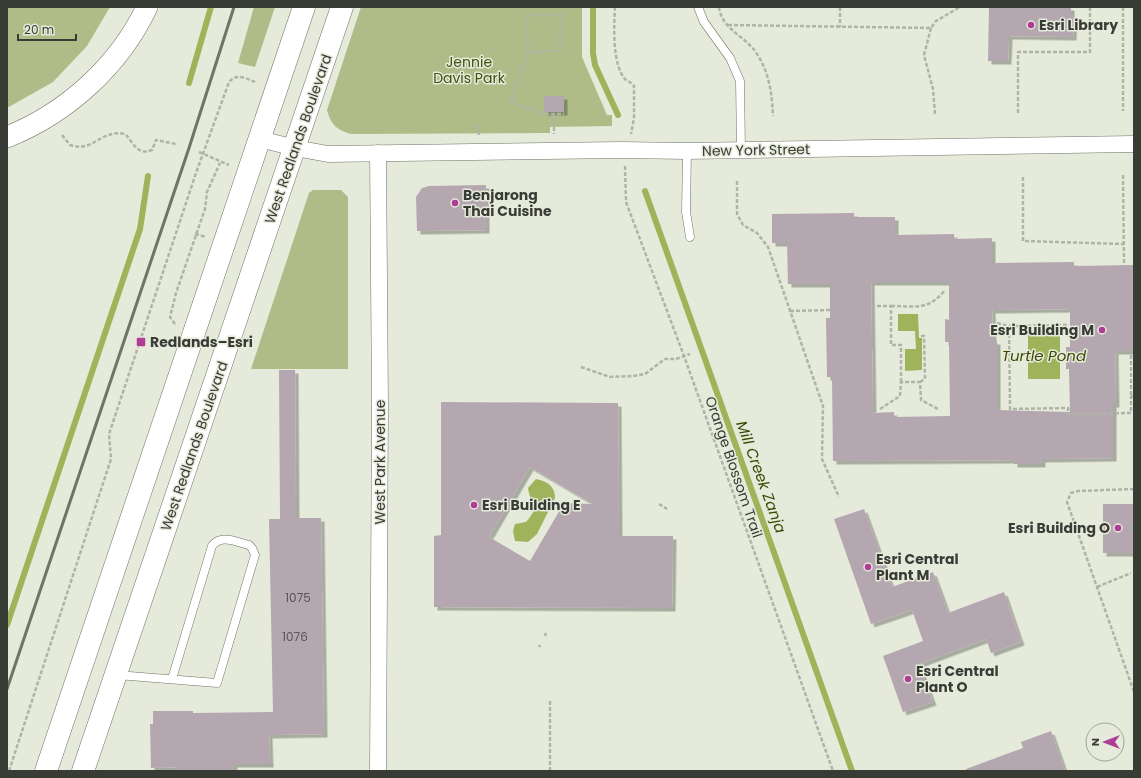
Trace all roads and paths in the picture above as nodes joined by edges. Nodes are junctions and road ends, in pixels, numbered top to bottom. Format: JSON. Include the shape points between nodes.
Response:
{"nodes":[{"id":1,"x":147,"y":7,"type":"edge"},
{"id":2,"x":304,"y":7,"type":"edge"},
{"id":3,"x":342,"y":7,"type":"edge"},
{"id":4,"x":615,"y":7,"type":"edge"},
{"id":5,"x":698,"y":7,"type":"edge"},
{"id":6,"x":720,"y":7,"type":"edge"},
{"id":7,"x":840,"y":7,"type":"edge"},
{"id":8,"x":960,"y":7,"type":"edge"},
{"id":9,"x":1090,"y":7,"type":"edge"},
{"id":10,"x":1123,"y":7,"type":"edge"},
{"id":11,"x":728,"y":26,"type":"junction"},
{"id":12,"x":840,"y":26,"type":"junction"},
{"id":13,"x":931,"y":28,"type":"junction"},
{"id":14,"x":528,"y":52,"type":"junction"},
{"id":15,"x":255,"y":82,"type":"dead end"},
{"id":16,"x":1123,"y":111,"type":"dead end"},
{"id":17,"x":1018,"y":113,"type":"dead end"},
{"id":18,"x":564,"y":114,"type":"dead end"},
{"id":19,"x":935,"y":114,"type":"dead end"},
{"id":20,"x":773,"y":116,"type":"dead end"},
{"id":21,"x":634,"y":118,"type":"dead end"},
{"id":22,"x":62,"y":135,"type":"dead end"},
{"id":23,"x":7,"y":137,"type":"edge"},
{"id":24,"x":260,"y":139,"type":"junction"},
{"id":25,"x":176,"y":144,"type":"dead end"},
{"id":26,"x":1134,"y":144,"type":"edge"},
{"id":27,"x":295,"y":148,"type":"junction"},
{"id":28,"x":741,"y":150,"type":"junction"},
{"id":29,"x":687,"y":151,"type":"junction"},
{"id":30,"x":199,"y":152,"type":"dead end"},
{"id":31,"x":378,"y":153,"type":"junction"},
{"id":32,"x":204,"y":154,"type":"junction"},
{"id":33,"x":220,"y":163,"type":"junction"},
{"id":34,"x":231,"y":166,"type":"dead end"},
{"id":35,"x":626,"y":168,"type":"dead end"},
{"id":36,"x":1123,"y":175,"type":"dead end"},
{"id":37,"x":1022,"y":177,"type":"dead end"},
{"id":38,"x":737,"y":181,"type":"dead end"},
{"id":39,"x":195,"y":234,"type":"junction"},
{"id":40,"x":206,"y":237,"type":"dead end"},
{"id":41,"x":690,"y":237,"type":"dead end"},
{"id":42,"x":1124,"y":244,"type":"junction"},
{"id":43,"x":1124,"y":266,"type":"dead end"},
{"id":44,"x":945,"y":290,"type":"dead end"},
{"id":45,"x":871,"y":306,"type":"dead end"},
{"id":46,"x":891,"y":306,"type":"junction"},
{"id":47,"x":830,"y":310,"type":"dead end"},
{"id":48,"x":790,"y":311,"type":"junction"},
{"id":49,"x":997,"y":323,"type":"dead end"},
{"id":50,"x":1067,"y":325,"type":"dead end"},
{"id":51,"x":1009,"y":326,"type":"junction"},
{"id":52,"x":194,"y":330,"type":"junction"},
{"id":53,"x":921,"y":336,"type":"dead end"},
{"id":54,"x":690,"y":354,"type":"dead end"},
{"id":55,"x":1131,"y":355,"type":"dead end"},
{"id":56,"x":684,"y":356,"type":"junction"},
{"id":57,"x":581,"y":367,"type":"dead end"},
{"id":58,"x":901,"y":382,"type":"junction"},
{"id":59,"x":920,"y":382,"type":"junction"},
{"id":60,"x":1133,"y":396,"type":"edge"},
{"id":61,"x":880,"y":408,"type":"dead end"},
{"id":62,"x":938,"y":408,"type":"dead end"},
{"id":63,"x":1134,"y":489,"type":"edge"},
{"id":64,"x":839,"y":497,"type":"dead end"},
{"id":65,"x":659,"y":504,"type":"dead end"},
{"id":66,"x":667,"y":509,"type":"dead end"},
{"id":67,"x":1131,"y":573,"type":"dead end"},
{"id":68,"x":1097,"y":586,"type":"junction"},
{"id":69,"x":116,"y":675,"type":"junction"},
{"id":70,"x":172,"y":679,"type":"junction"},
{"id":71,"x":1134,"y":692,"type":"edge"},
{"id":72,"x":550,"y":701,"type":"dead end"},
{"id":73,"x":9,"y":771,"type":"edge"},
{"id":74,"x":46,"y":771,"type":"edge"},
{"id":75,"x":83,"y":771,"type":"edge"},
{"id":76,"x":378,"y":771,"type":"edge"},
{"id":77,"x":550,"y":771,"type":"edge"},
{"id":78,"x":833,"y":771,"type":"edge"}],
"edges":[{"from":1,"to":23,"type":"street","via":[[132,35],[96,79],[64,106],[30,128]]},
{"from":2,"to":24,"type":"main road"},
{"from":3,"to":27,"type":"main road","name":"West Redlands Boulevard"},
{"from":4,"to":21,"type":"path","via":[[616,50],[624,79],[633,84]]},
{"from":5,"to":28,"type":"lane","via":[[704,22],[730,58],[740,81]]},
{"from":6,"to":11,"type":"path","via":[[720,15]]},
{"from":7,"to":12,"type":"path"},
{"from":8,"to":13,"type":"path","via":[[936,21]]},
{"from":9,"to":17,"type":"path","via":[[1090,52],[1018,52]]},
{"from":10,"to":16,"type":"path"},
{"from":11,"to":12,"type":"path"},
{"from":11,"to":20,"type":"path","via":[[746,40],[762,63],[772,93]]},
{"from":12,"to":13,"type":"path"},
{"from":13,"to":19,"type":"path","via":[[924,55],[933,88]]},
{"from":14,"to":14,"type":"path","via":[[527,15],[561,15],[560,52]]},
{"from":14,"to":18,"type":"path","via":[[511,102],[544,114]]},
{"from":15,"to":32,"type":"path","via":[[238,77],[229,82]]},
{"from":22,"to":25,"type":"path","via":[[70,145],[83,147],[117,132],[125,134],[135,148],[148,151],[152,150],[156,140]]},
{"from":24,"to":27,"type":"street","name":"New York Street"},
{"from":24,"to":52,"type":"main road"},
{"from":26,"to":28,"type":"street","name":"New York Street"},
{"from":27,"to":31,"type":"street","name":"New York Street","via":[[328,154]]},
{"from":27,"to":69,"type":"main road","name":"West Redlands Boulevard"},
{"from":28,"to":29,"type":"street","name":"New York Street"},
{"from":29,"to":31,"type":"street","name":"New York Street"},
{"from":29,"to":41,"type":"lane","via":[[686,212]]},
{"from":30,"to":32,"type":"path"},
{"from":31,"to":76,"type":"street","name":"West Park Avenue"},
{"from":32,"to":33,"type":"path"},
{"from":32,"to":73,"type":"path","via":[[109,434],[111,459]]},
{"from":33,"to":34,"type":"path"},
{"from":33,"to":39,"type":"path","via":[[207,192]]},
{"from":35,"to":56,"type":"path","name":"Orange Blossom Trail","via":[[626,202]]},
{"from":36,"to":42,"type":"path"},
{"from":37,"to":42,"type":"path","via":[[1022,241]]},
{"from":38,"to":48,"type":"path","via":[[737,214],[743,226],[757,233],[768,247]]},
{"from":39,"to":40,"type":"path"},
{"from":39,"to":52,"type":"path","via":[[170,317],[173,323]]},
{"from":42,"to":43,"type":"path"},
{"from":44,"to":46,"type":"path","via":[[936,301],[924,306]]},
{"from":45,"to":46,"type":"path"},
{"from":46,"to":58,"type":"path","via":[[891,345],[901,345]]},
{"from":47,"to":48,"type":"path"},
{"from":48,"to":64,"type":"path","via":[[823,406],[822,459]]},
{"from":49,"to":51,"type":"path"},
{"from":50,"to":51,"type":"path"},
{"from":51,"to":60,"type":"path","via":[[1010,408],[1068,408],[1068,414],[1131,413]]},
{"from":52,"to":74,"type":"main road"},
{"from":53,"to":59,"type":"path","via":[[924,336],[925,379]]},
{"from":54,"to":56,"type":"path"},
{"from":55,"to":60,"type":"path"},
{"from":56,"to":57,"type":"path","via":[[664,359],[644,374],[633,376],[610,377]]},
{"from":56,"to":78,"type":"path","name":"Orange Blossom Trail"},
{"from":58,"to":59,"type":"path"},
{"from":58,"to":61,"type":"path","via":[[900,396]]},
{"from":59,"to":62,"type":"path","via":[[921,400]]},
{"from":63,"to":68,"type":"path","via":[[1078,491],[1068,497],[1067,502]]},
{"from":65,"to":66,"type":"path"},
{"from":67,"to":68,"type":"path"},
{"from":68,"to":71,"type":"path"},
{"from":69,"to":70,"type":"lane"},
{"from":69,"to":75,"type":"main road","name":"West Redlands Boulevard"},
{"from":70,"to":70,"type":"lane","via":[[217,683],[255,555],[249,545],[221,539],[212,546]]},
{"from":72,"to":77,"type":"path"}]}
